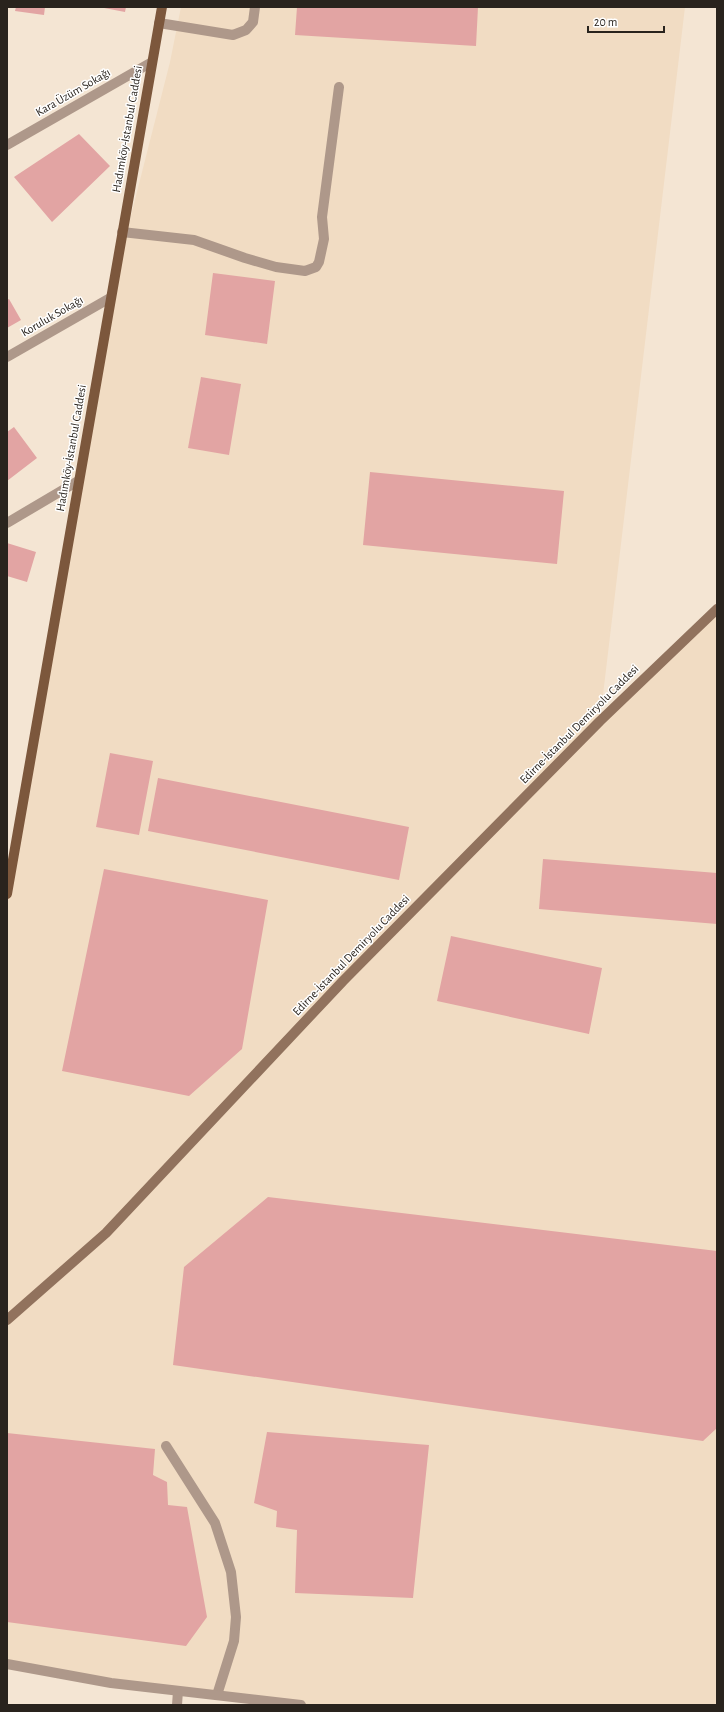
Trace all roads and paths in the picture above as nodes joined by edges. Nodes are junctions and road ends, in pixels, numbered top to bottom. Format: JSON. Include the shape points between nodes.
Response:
{"nodes":[{"id":1,"x":162,"y":7,"type":"edge"},
{"id":2,"x":255,"y":7,"type":"edge"},
{"id":3,"x":159,"y":23,"type":"junction"},
{"id":4,"x":152,"y":62,"type":"junction"},
{"id":5,"x":339,"y":87,"type":"dead end"},
{"id":6,"x":7,"y":145,"type":"edge"},
{"id":7,"x":122,"y":232,"type":"junction"},
{"id":8,"x":110,"y":298,"type":"junction"},
{"id":9,"x":7,"y":357,"type":"edge"},
{"id":10,"x":78,"y":482,"type":"junction"},
{"id":11,"x":7,"y":523,"type":"edge"},
{"id":12,"x":717,"y":610,"type":"edge"},
{"id":13,"x":7,"y":894,"type":"edge"},
{"id":14,"x":7,"y":1320,"type":"edge"},
{"id":15,"x":166,"y":1446,"type":"dead end"},
{"id":16,"x":7,"y":1664,"type":"edge"},
{"id":17,"x":178,"y":1691,"type":"junction"},
{"id":18,"x":217,"y":1695,"type":"junction"},
{"id":19,"x":177,"y":1705,"type":"edge"},
{"id":20,"x":301,"y":1705,"type":"edge"}],
"edges":[{"from":1,"to":3,"type":"main road","name":"Hadımköy-İstanbul Caddesi"},
{"from":2,"to":3,"type":"street","via":[[253,22],[246,30],[233,35]]},
{"from":3,"to":4,"type":"main road","name":"Hadımköy-İstanbul Caddesi"},
{"from":4,"to":6,"type":"street","name":"Kara Üzüm Sokağı"},
{"from":4,"to":7,"type":"main road","name":"Hadımköy-İstanbul Caddesi"},
{"from":5,"to":7,"type":"street","via":[[322,217],[324,239],[316,267],[305,271],[276,267],[194,240]]},
{"from":7,"to":8,"type":"main road","name":"Hadımköy-İstanbul Caddesi"},
{"from":8,"to":9,"type":"street","name":"Koruluk Sokağı"},
{"from":8,"to":10,"type":"main road","name":"Hadımköy-İstanbul Caddesi"},
{"from":10,"to":11,"type":"street"},
{"from":10,"to":13,"type":"main road","name":"Hadımköy-İstanbul Caddesi"},
{"from":12,"to":14,"type":"street","name":"Edirne-İstanbul Demiryolu Caddesi","via":[[600,721],[343,981],[106,1233]]},
{"from":15,"to":18,"type":"street","via":[[215,1523],[231,1572],[236,1618],[234,1641]]},
{"from":16,"to":17,"type":"street","via":[[111,1683]]},
{"from":17,"to":18,"type":"street"},
{"from":17,"to":19,"type":"street"},
{"from":18,"to":20,"type":"street"}]}
